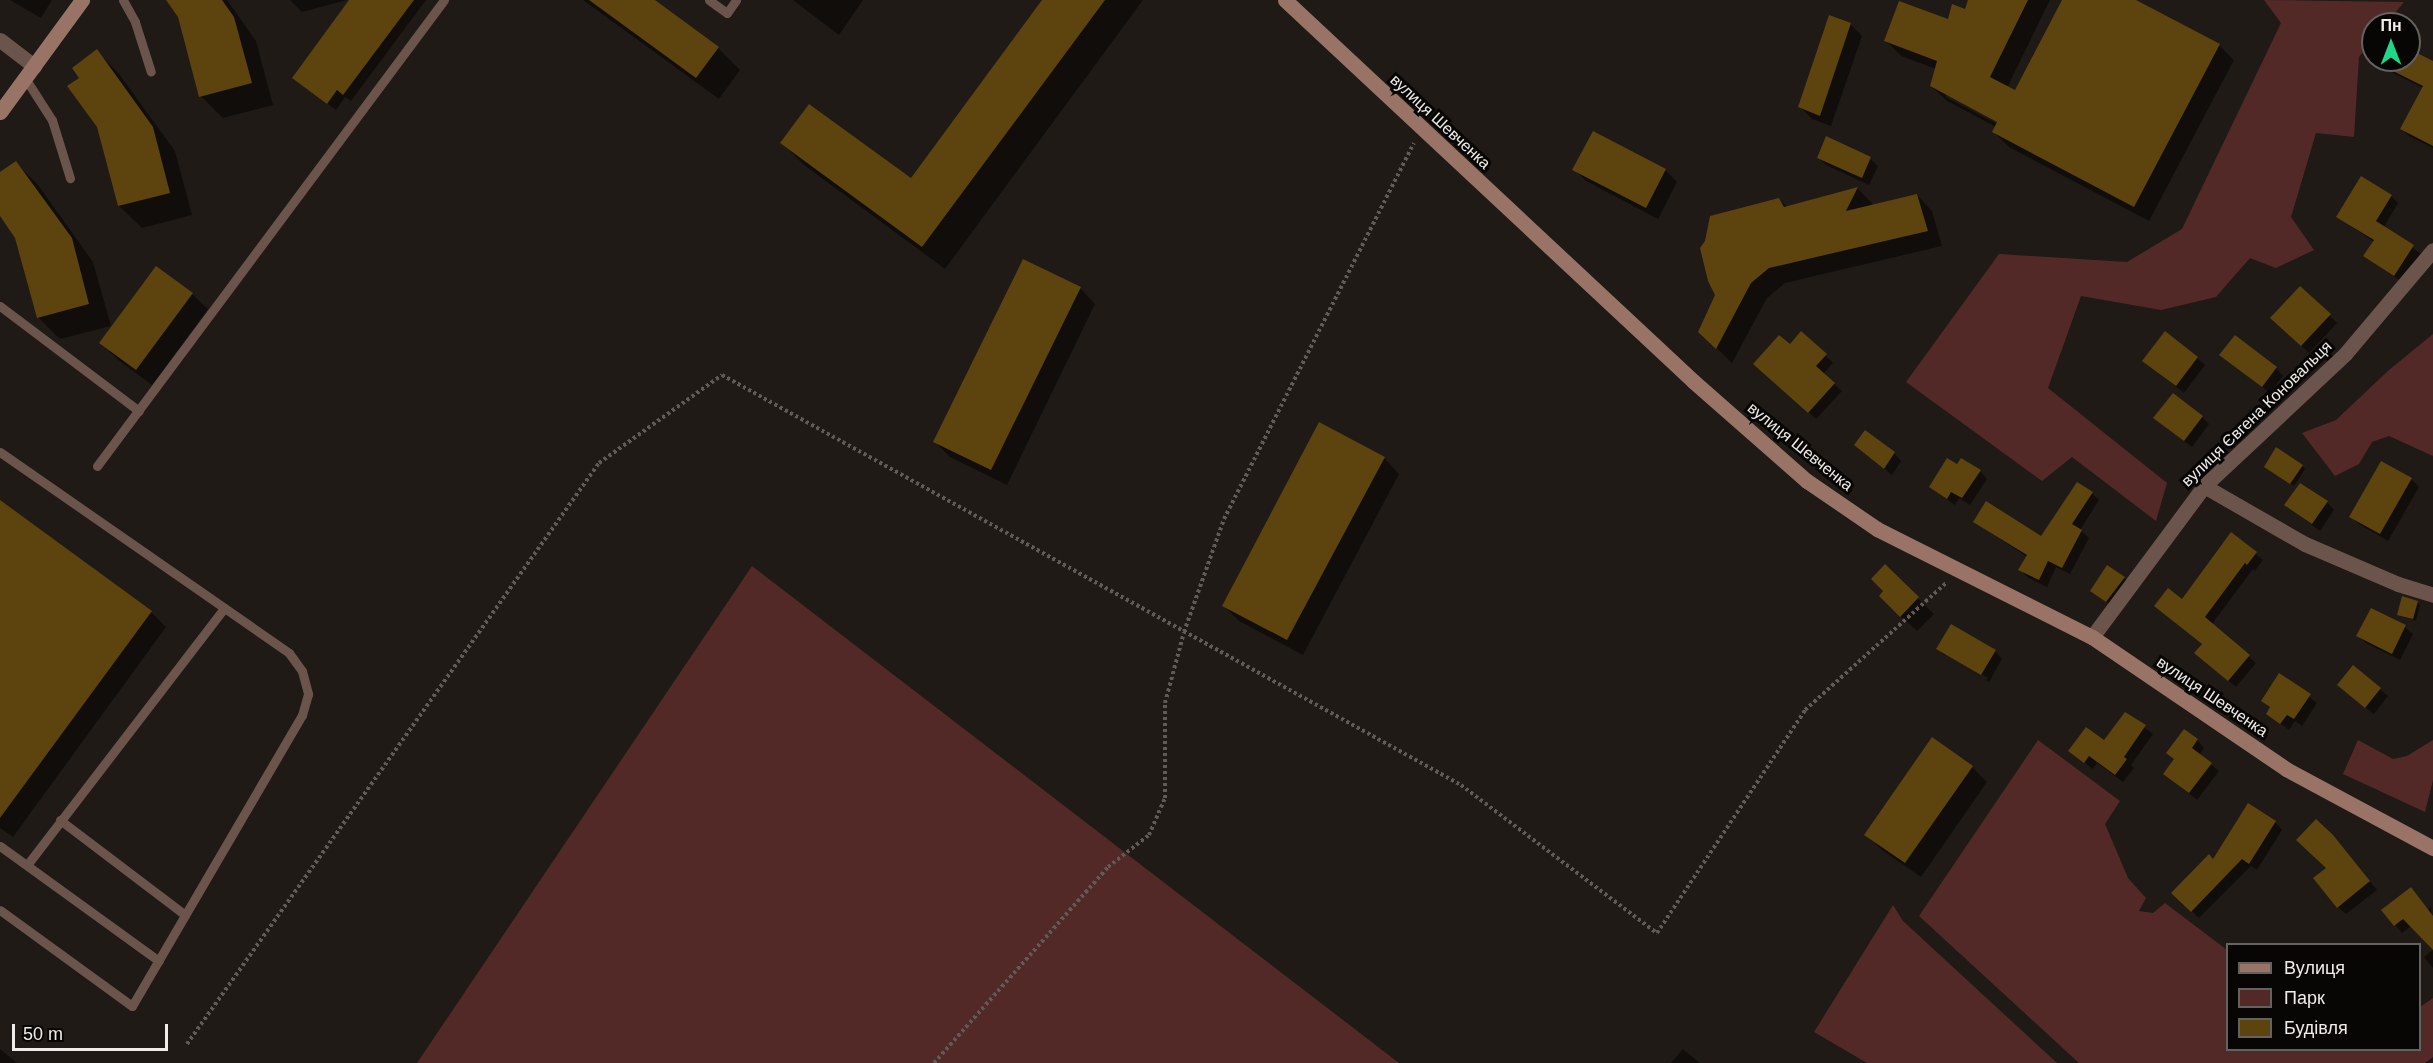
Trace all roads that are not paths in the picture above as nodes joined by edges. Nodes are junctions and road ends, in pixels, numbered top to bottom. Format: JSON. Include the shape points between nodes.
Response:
{"nodes":[{"id":1,"x":82,"y":0,"type":"edge"},
{"id":2,"x":123,"y":0,"type":"edge"},
{"id":3,"x":444,"y":0,"type":"edge"},
{"id":4,"x":710,"y":0,"type":"edge"},
{"id":5,"x":736,"y":0,"type":"edge"},
{"id":6,"x":1285,"y":0,"type":"edge"},
{"id":7,"x":0,"y":40,"type":"edge"},
{"id":8,"x":29,"y":72,"type":"junction"},
{"id":9,"x":151,"y":72,"type":"dead end"},
{"id":10,"x":0,"y":112,"type":"edge"},
{"id":11,"x":70,"y":178,"type":"dead end"},
{"id":12,"x":2433,"y":250,"type":"edge"},
{"id":13,"x":0,"y":306,"type":"edge"},
{"id":14,"x":139,"y":411,"type":"junction"},
{"id":15,"x":0,"y":452,"type":"edge"},
{"id":16,"x":98,"y":465,"type":"dead end"},
{"id":17,"x":2204,"y":486,"type":"junction"},
{"id":18,"x":2433,"y":595,"type":"edge"},
{"id":19,"x":224,"y":608,"type":"junction"},
{"id":20,"x":2092,"y":637,"type":"junction"},
{"id":21,"x":60,"y":820,"type":"junction"},
{"id":22,"x":0,"y":846,"type":"edge"},
{"id":23,"x":2433,"y":848,"type":"edge"},
{"id":24,"x":27,"y":865,"type":"junction"},
{"id":25,"x":0,"y":910,"type":"edge"},
{"id":26,"x":185,"y":915,"type":"junction"},
{"id":27,"x":159,"y":961,"type":"junction"}],
"edges":[{"from":1,"to":8,"type":"street"},
{"from":2,"to":9,"type":"lane","via":[[135,22]]},
{"from":3,"to":14,"type":"lane"},
{"from":4,"to":5,"type":"lane","via":[[727,13]]},
{"from":6,"to":20,"type":"street","name":"вулиця Шевченка","via":[[1693,381],[1807,481],[1877,529]]},
{"from":7,"to":8,"type":"street"},
{"from":8,"to":10,"type":"street"},
{"from":8,"to":11,"type":"lane","via":[[52,120]]},
{"from":12,"to":17,"type":"street","name":"вулиця Євгена Коновальця","via":[[2344,354]]},
{"from":13,"to":14,"type":"lane"},
{"from":14,"to":16,"type":"lane"},
{"from":15,"to":19,"type":"lane"},
{"from":17,"to":18,"type":"street","via":[[2305,544]]},
{"from":17,"to":20,"type":"street","name":"вулиця Євгена Коновальця"},
{"from":19,"to":21,"type":"lane"},
{"from":19,"to":26,"type":"lane","via":[[289,653],[302,671],[308,694],[302,715]]},
{"from":20,"to":23,"type":"street","name":"вулиця Шевченка","via":[[2286,769]]},
{"from":21,"to":24,"type":"lane"},
{"from":21,"to":26,"type":"lane"},
{"from":22,"to":24,"type":"lane"},
{"from":24,"to":27,"type":"lane"},
{"from":25,"to":27,"type":"lane","via":[[132,1006]]},
{"from":26,"to":27,"type":"lane"}]}
